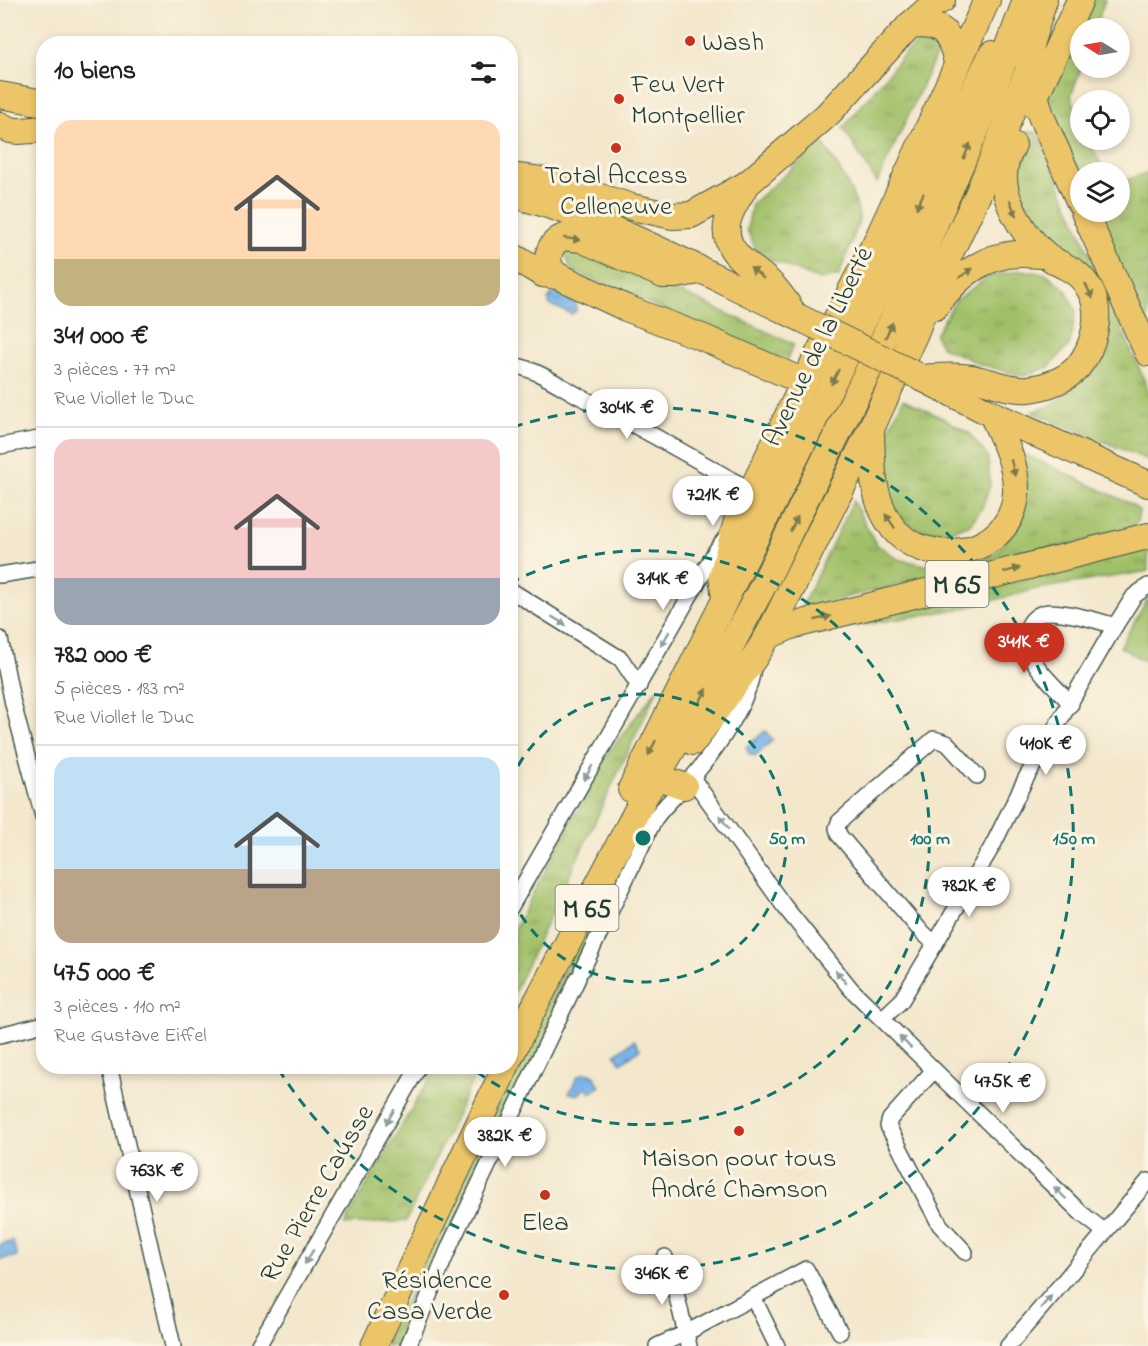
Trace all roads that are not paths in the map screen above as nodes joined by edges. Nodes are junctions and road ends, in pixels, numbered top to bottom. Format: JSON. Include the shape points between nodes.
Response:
{"nodes":[{"id":1,"x":942,"y":0,"type":"edge"},
{"id":2,"x":987,"y":0,"type":"edge"},
{"id":3,"x":1025,"y":0,"type":"edge"},
{"id":4,"x":1044,"y":0,"type":"edge"},
{"id":5,"x":1063,"y":0,"type":"edge"},
{"id":6,"x":1080,"y":0,"type":"edge"},
{"id":7,"x":910,"y":25,"type":"junction"},
{"id":8,"x":957,"y":63,"type":"junction"},
{"id":9,"x":0,"y":82,"type":"edge"},
{"id":10,"x":1032,"y":82,"type":"junction"},
{"id":11,"x":22,"y":99,"type":"edge"},
{"id":12,"x":0,"y":125,"type":"edge"},
{"id":13,"x":36,"y":131,"type":"edge"},
{"id":14,"x":518,"y":177,"type":"edge"},
{"id":15,"x":1070,"y":181,"type":"edge"},
{"id":16,"x":747,"y":184,"type":"junction"},
{"id":17,"x":518,"y":196,"type":"edge"},
{"id":18,"x":1089,"y":222,"type":"edge"},
{"id":19,"x":1045,"y":255,"type":"junction"},
{"id":20,"x":518,"y":260,"type":"edge"},
{"id":21,"x":700,"y":271,"type":"junction"},
{"id":22,"x":558,"y":276,"type":"junction"},
{"id":23,"x":796,"y":316,"type":"junction"},
{"id":24,"x":915,"y":333,"type":"junction"},
{"id":25,"x":1148,"y":353,"type":"edge"},
{"id":26,"x":518,"y":366,"type":"edge"},
{"id":27,"x":918,"y":376,"type":"junction"},
{"id":28,"x":804,"y":382,"type":"junction"},
{"id":29,"x":992,"y":414,"type":"junction"},
{"id":30,"x":870,"y":429,"type":"junction"},
{"id":31,"x":36,"y":439,"type":"edge"},
{"id":32,"x":0,"y":446,"type":"edge"},
{"id":33,"x":1146,"y":484,"type":"edge"},
{"id":34,"x":752,"y":491,"type":"junction"},
{"id":35,"x":738,"y":521,"type":"junction"},
{"id":36,"x":1148,"y":536,"type":"edge"},
{"id":37,"x":36,"y":569,"type":"edge"},
{"id":38,"x":0,"y":575,"type":"edge"},
{"id":39,"x":1148,"y":586,"type":"edge"},
{"id":40,"x":518,"y":595,"type":"edge"},
{"id":41,"x":724,"y":602,"type":"junction"},
{"id":42,"x":1115,"y":626,"type":"junction"},
{"id":43,"x":768,"y":636,"type":"junction"},
{"id":44,"x":0,"y":639,"type":"edge"},
{"id":45,"x":639,"y":686,"type":"junction"},
{"id":46,"x":1071,"y":704,"type":"junction"},
{"id":47,"x":976,"y":776,"type":"dead end"},
{"id":48,"x":680,"y":781,"type":"junction"},
{"id":49,"x":36,"y":790,"type":"edge"},
{"id":50,"x":642,"y":801,"type":"junction"},
{"id":51,"x":518,"y":879,"type":"edge"},
{"id":52,"x":935,"y":944,"type":"junction"},
{"id":53,"x":531,"y":1013,"type":"junction"},
{"id":54,"x":882,"y":1019,"type":"junction"},
{"id":55,"x":36,"y":1026,"type":"edge"},
{"id":56,"x":0,"y":1035,"type":"edge"},
{"id":57,"x":518,"y":1040,"type":"edge"},
{"id":58,"x":934,"y":1071,"type":"junction"},
{"id":59,"x":111,"y":1074,"type":"edge"},
{"id":60,"x":414,"y":1074,"type":"edge"},
{"id":61,"x":502,"y":1074,"type":"edge"},
{"id":62,"x":1148,"y":1181,"type":"edge"},
{"id":63,"x":1104,"y":1231,"type":"junction"},
{"id":64,"x":965,"y":1252,"type":"dead end"},
{"id":65,"x":665,"y":1257,"type":"dead end"},
{"id":66,"x":753,"y":1297,"type":"junction"},
{"id":67,"x":840,"y":1332,"type":"dead end"},
{"id":68,"x":687,"y":1340,"type":"edge"},
{"id":69,"x":173,"y":1346,"type":"edge"},
{"id":70,"x":258,"y":1346,"type":"edge"},
{"id":71,"x":374,"y":1346,"type":"edge"},
{"id":72,"x":408,"y":1346,"type":"edge"},
{"id":73,"x":657,"y":1346,"type":"edge"},
{"id":74,"x":777,"y":1346,"type":"edge"},
{"id":75,"x":1008,"y":1346,"type":"edge"}],
"edges":[{"from":1,"to":7,"type":"main road"},
{"from":2,"to":8,"type":"main road"},
{"from":3,"to":41,"type":"main road","name":"Avenue de la Liberté","one_way":true,"via":[[983,71]]},
{"from":50,"to":3,"type":"main road","name":"Avenue de la Liberté","one_way":true,"via":[[765,582],[890,326],[991,95]]},
{"from":4,"to":10,"type":"main road","name":"Avenue de la Liberté","via":[[1030,45]]},
{"from":5,"to":10,"type":"main road","via":[[1040,51]]},
{"from":6,"to":10,"type":"main road"},
{"from":7,"to":8,"type":"main road","via":[[926,23],[943,30]]},
{"from":7,"to":16,"type":"main road","via":[[827,115]]},
{"from":8,"to":28,"type":"main road","via":[[879,236]]},
{"from":9,"to":11,"type":"main road"},
{"from":10,"to":15,"type":"main road","via":[[1041,116]]},
{"from":10,"to":19,"type":"main road","one_way":true,"via":[[1003,177],[1014,213]]},
{"from":10,"to":24,"type":"main road","name":"Avenue de la Liberté"},
{"from":12,"to":13,"type":"main road","via":[[7,130]]},
{"from":14,"to":16,"type":"main road","via":[[549,181],[677,217],[691,215]]},
{"from":23,"to":16,"type":"main road","one_way":true,"via":[[771,284],[739,257],[730,244],[730,209]]},
{"from":17,"to":21,"type":"main road","via":[[605,226]]},
{"from":18,"to":25,"type":"main road"},
{"from":24,"to":19,"type":"main road","one_way":true,"via":[[946,291],[971,269],[1019,254]]},
{"from":19,"to":27,"type":"main road","one_way":true,"via":[[1083,279],[1096,305],[1092,340],[1077,368],[1061,380],[1028,389],[957,376]]},
{"from":20,"to":22,"type":"main road","via":[[543,274]]},
{"from":22,"to":21,"type":"main road","one_way":true,"via":[[551,269],[548,256],[553,243],[564,237],[663,275]]},
{"from":21,"to":23,"type":"main road"},
{"from":22,"to":28,"type":"main road"},
{"from":23,"to":27,"type":"main road","bridge":true},
{"from":24,"to":30,"type":"main road","name":"Avenue de la Liberté"},
{"from":26,"to":34,"type":"street"},
{"from":27,"to":29,"type":"main road"},
{"from":28,"to":34,"type":"main road"},
{"from":29,"to":30,"type":"main road","one_way":true,"via":[[1015,468],[1017,494],[1011,515],[999,532],[962,553],[936,552],[909,542],[891,526],[873,481]]},
{"from":29,"to":33,"type":"main road"},
{"from":30,"to":43,"type":"main road","name":"Avenue de la Liberté"},
{"from":31,"to":32,"type":"street"},
{"from":34,"to":35,"type":"main road"},
{"from":35,"to":41,"type":"main road","via":[[722,576]]},
{"from":35,"to":45,"type":"street","one_way":true,"via":[[715,552]]},
{"from":43,"to":36,"type":"main road","number":"M 65","one_way":true,"via":[[791,626]]},
{"from":37,"to":38,"type":"street"},
{"from":39,"to":42,"type":"street","via":[[1134,597]]},
{"from":40,"to":45,"type":"street","one_way":true,"via":[[621,659]]},
{"from":41,"to":53,"type":"main road","name":"Avenue de la Liberté","one_way":true,"via":[[561,932]]},
{"from":42,"to":46,"type":"street"},
{"from":42,"to":46,"type":"street","via":[[1049,612],[1026,627],[1029,654]]},
{"from":43,"to":48,"type":"main road","name":"Avenue de la Liberté","number":"M 65","via":[[683,756]]},
{"from":44,"to":49,"type":"street"},
{"from":45,"to":51,"type":"street","one_way":true},
{"from":46,"to":52,"type":"street"},
{"from":47,"to":52,"type":"street","via":[[947,743],[934,739],[839,822],[837,828]]},
{"from":48,"to":50,"type":"main road","name":"Avenue de la Liberté","number":"M 65"},
{"from":54,"to":48,"type":"street","one_way":true,"via":[[851,988]]},
{"from":48,"to":72,"type":"street","via":[[654,820],[451,1243]]},
{"from":50,"to":53,"type":"main road","name":"Avenue de la Liberté","number":"M 65"},
{"from":52,"to":54,"type":"street","via":[[901,1001]]},
{"from":53,"to":57,"type":"main road","name":"Avenue de la Liberté","number":"M 65"},
{"from":58,"to":54,"type":"street","one_way":true},
{"from":55,"to":56,"type":"street"},
{"from":63,"to":58,"type":"street","one_way":true},
{"from":58,"to":64,"type":"street","via":[[888,1126],[939,1225]]},
{"from":59,"to":69,"type":"street"},
{"from":60,"to":70,"type":"street","name":"Rue Pierre Causse","one_way":true},
{"from":61,"to":71,"type":"main road"},
{"from":62,"to":63,"type":"street"},
{"from":75,"to":63,"type":"street","one_way":true},
{"from":65,"to":68,"type":"street"},
{"from":66,"to":67,"type":"street","via":[[806,1269]]},
{"from":66,"to":68,"type":"street"},
{"from":66,"to":74,"type":"street"},
{"from":68,"to":73,"type":"street"}]}
